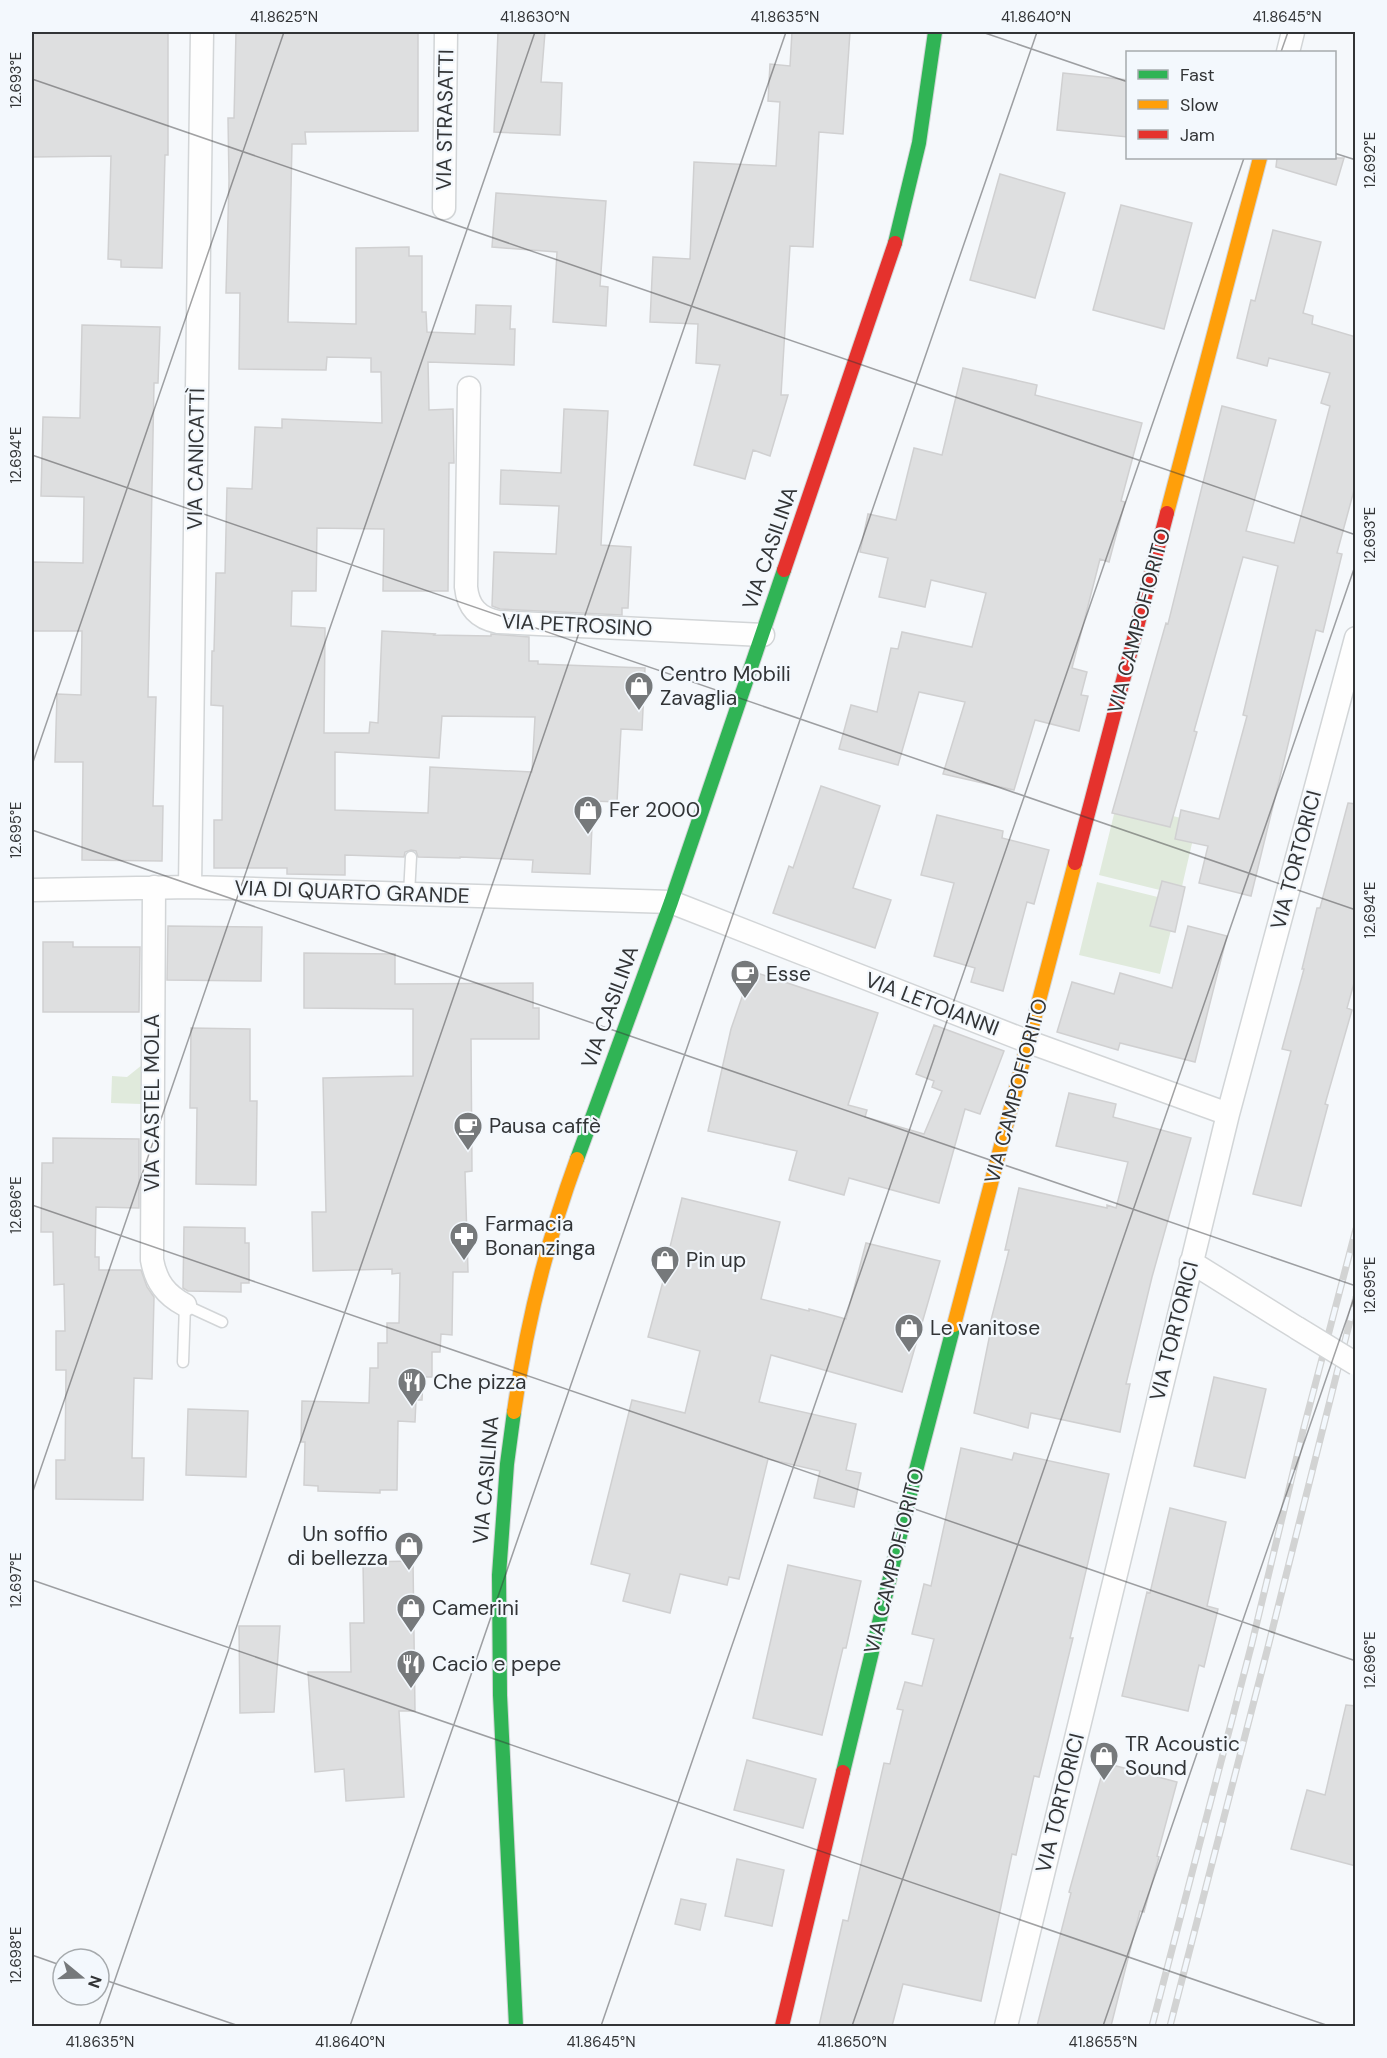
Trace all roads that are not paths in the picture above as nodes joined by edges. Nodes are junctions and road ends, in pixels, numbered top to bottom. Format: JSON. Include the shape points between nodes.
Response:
{"nodes":[{"id":1,"x":202,"y":32,"type":"edge"},
{"id":2,"x":446,"y":32,"type":"edge"},
{"id":3,"x":935,"y":32,"type":"edge"},
{"id":4,"x":1293,"y":32,"type":"edge"},
{"id":5,"x":1288,"y":51,"type":"edge"},
{"id":6,"x":1260,"y":159,"type":"edge"},
{"id":7,"x":444,"y":208,"type":"dead end"},
{"id":8,"x":469,"y":388,"type":"dead end"},
{"id":9,"x":763,"y":635,"type":"junction"},
{"id":10,"x":1356,"y":638,"type":"edge"},
{"id":11,"x":411,"y":857,"type":"dead end"},
{"id":12,"x":154,"y":887,"type":"junction"},
{"id":13,"x":190,"y":887,"type":"junction"},
{"id":14,"x":32,"y":890,"type":"edge"},
{"id":15,"x":409,"y":894,"type":"junction"},
{"id":16,"x":671,"y":902,"type":"junction"},
{"id":17,"x":1029,"y":1042,"type":"junction"},
{"id":18,"x":1228,"y":1114,"type":"junction"},
{"id":19,"x":1191,"y":1263,"type":"junction"},
{"id":20,"x":185,"y":1305,"type":"junction"},
{"id":21,"x":222,"y":1322,"type":"dead end"},
{"id":22,"x":183,"y":1362,"type":"dead end"},
{"id":23,"x":1356,"y":1364,"type":"edge"},
{"id":24,"x":516,"y":2026,"type":"edge"},
{"id":25,"x":782,"y":2026,"type":"edge"},
{"id":26,"x":1006,"y":2026,"type":"edge"}],
"edges":[{"from":1,"to":13,"type":"street","name":"VIA CANICATTÌ"},
{"from":2,"to":7,"type":"street","name":"VIA STRASATTI"},
{"from":3,"to":9,"type":"main road","name":"VIA CASILINA","via":[[922,133],[901,225]]},
{"from":4,"to":5,"type":"street"},
{"from":6,"to":17,"type":"main road","name":"VIA CAMPOFIORITO"},
{"from":8,"to":9,"type":"street","name":"VIA PETROSINO","via":[[466,587],[475,612],[498,622]]},
{"from":9,"to":16,"type":"main road","name":"VIA CASILINA"},
{"from":10,"to":18,"type":"street","name":"VIA TORTORICI"},
{"from":11,"to":15,"type":"lane"},
{"from":12,"to":13,"type":"street","name":"VIA DI QUARTO GRANDE"},
{"from":12,"to":14,"type":"street","name":"VIA DI QUARTO GRANDE"},
{"from":12,"to":20,"type":"street","name":"VIA CASTEL MOLA","via":[[152,1260],[162,1288]]},
{"from":13,"to":15,"type":"street","name":"VIA DI QUARTO GRANDE"},
{"from":15,"to":16,"type":"street","name":"VIA DI QUARTO GRANDE"},
{"from":16,"to":17,"type":"street","name":"VIA LETOIANNI"},
{"from":16,"to":24,"type":"main road","name":"VIA CASILINA","via":[[560,1209],[530,1318],[514,1410],[503,1507],[499,1620]]},
{"from":17,"to":18,"type":"street","name":"VIA LETOIANNI"},
{"from":17,"to":25,"type":"main road","name":"VIA CAMPOFIORITO","via":[[911,1491]]},
{"from":18,"to":19,"type":"street","name":"VIA TORTORICI"},
{"from":19,"to":23,"type":"street","bridge":true},
{"from":19,"to":26,"type":"street","name":"VIA TORTORICI"},
{"from":20,"to":21,"type":"lane"},
{"from":20,"to":22,"type":"lane"}]}
